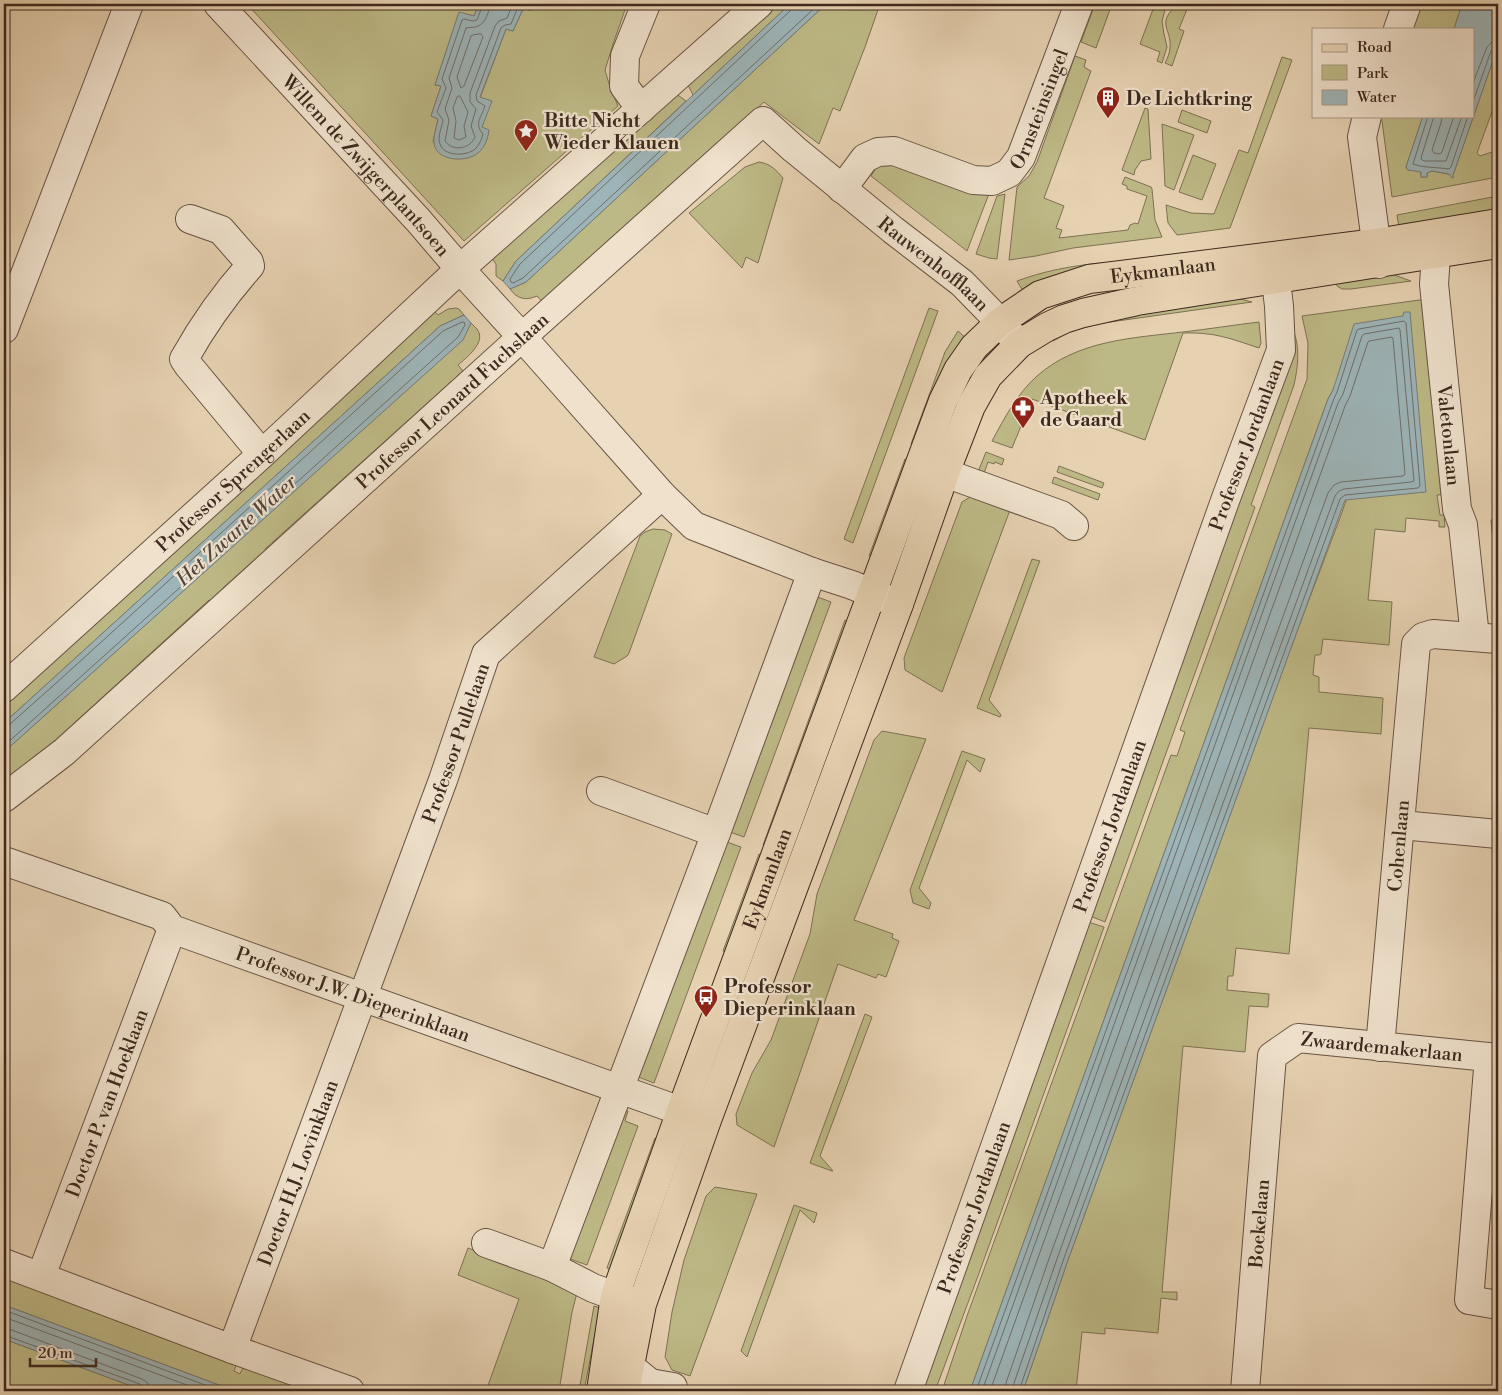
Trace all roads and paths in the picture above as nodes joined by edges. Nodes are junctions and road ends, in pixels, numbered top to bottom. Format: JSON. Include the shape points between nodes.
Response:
{"nodes":[{"id":1,"x":129,"y":4,"type":"edge"},
{"id":2,"x":218,"y":4,"type":"edge"},
{"id":3,"x":646,"y":4,"type":"edge"},
{"id":4,"x":759,"y":4,"type":"edge"},
{"id":5,"x":1079,"y":4,"type":"edge"},
{"id":6,"x":1407,"y":4,"type":"edge"},
{"id":7,"x":1398,"y":28,"type":"edge"},
{"id":8,"x":641,"y":109,"type":"junction"},
{"id":9,"x":1367,"y":118,"type":"edge"},
{"id":10,"x":842,"y":189,"type":"junction"},
{"id":11,"x":190,"y":219,"type":"dead end"},
{"id":12,"x":1498,"y":223,"type":"edge"},
{"id":13,"x":1436,"y":244,"type":"junction"},
{"id":14,"x":1498,"y":244,"type":"edge"},
{"id":15,"x":1377,"y":253,"type":"junction"},
{"id":16,"x":1274,"y":268,"type":"junction"},
{"id":17,"x":460,"y":269,"type":"junction"},
{"id":18,"x":1000,"y":322,"type":"junction"},
{"id":19,"x":4,"y":329,"type":"edge"},
{"id":20,"x":518,"y":332,"type":"junction"},
{"id":21,"x":1020,"y":344,"type":"junction"},
{"id":22,"x":262,"y":454,"type":"junction"},
{"id":23,"x":933,"y":468,"type":"junction"},
{"id":24,"x":662,"y":495,"type":"junction"},
{"id":25,"x":1074,"y":526,"type":"dead end"},
{"id":26,"x":812,"y":572,"type":"junction"},
{"id":27,"x":872,"y":594,"type":"junction"},
{"id":28,"x":899,"y":604,"type":"junction"},
{"id":29,"x":1487,"y":638,"type":"edge"},
{"id":30,"x":4,"y":688,"type":"edge"},
{"id":31,"x":64,"y":752,"type":"junction"},
{"id":32,"x":601,"y":791,"type":"dead end"},
{"id":33,"x":4,"y":798,"type":"edge"},
{"id":34,"x":4,"y":818,"type":"edge"},
{"id":35,"x":1401,"y":825,"type":"junction"},
{"id":36,"x":716,"y":833,"type":"junction"},
{"id":37,"x":1498,"y":834,"type":"edge"},
{"id":38,"x":4,"y":860,"type":"edge"},
{"id":39,"x":172,"y":929,"type":"junction"},
{"id":40,"x":363,"y":997,"type":"junction"},
{"id":41,"x":1380,"y":1047,"type":"junction"},
{"id":42,"x":1272,"y":1056,"type":"joint"},
{"id":43,"x":1493,"y":1057,"type":"edge"},
{"id":44,"x":618,"y":1088,"type":"junction"},
{"id":45,"x":681,"y":1111,"type":"junction"},
{"id":46,"x":707,"y":1120,"type":"junction"},
{"id":47,"x":486,"y":1243,"type":"dead end"},
{"id":48,"x":4,"y":1263,"type":"edge"},
{"id":49,"x":552,"y":1267,"type":"junction"},
{"id":50,"x":41,"y":1276,"type":"junction"},
{"id":51,"x":615,"y":1296,"type":"junction"},
{"id":52,"x":642,"y":1304,"type":"junction"},
{"id":53,"x":1498,"y":1305,"type":"edge"},
{"id":54,"x":232,"y":1349,"type":"junction"},
{"id":55,"x":620,"y":1373,"type":"edge"},
{"id":56,"x":672,"y":1389,"type":"edge"},
{"id":57,"x":350,"y":1391,"type":"edge"},
{"id":58,"x":600,"y":1391,"type":"edge"},
{"id":59,"x":908,"y":1391,"type":"edge"},
{"id":60,"x":1245,"y":1391,"type":"edge"}],
"edges":[{"from":1,"to":19,"type":"street"},
{"from":2,"to":17,"type":"street","name":"Willem de Zwijgerplantsoen"},
{"from":3,"to":8,"type":"street","via":[[625,56],[624,86]]},
{"from":4,"to":8,"type":"street","name":"Professor Sprengerlaan"},
{"from":5,"to":10,"type":"street","name":"Ornsteinsingel","via":[[1021,157],[1009,173],[992,182],[973,180],[894,151],[878,152],[865,158]]},
{"from":6,"to":7,"type":"street"},
{"from":8,"to":17,"type":"street","name":"Professor Sprengerlaan"},
{"from":9,"to":15,"type":"street","via":[[1362,137]]},
{"from":10,"to":18,"type":"street","name":"Rauwenhofflaan","via":[[962,283]]},
{"from":10,"to":20,"type":"street","name":"Professor Leonard Fuchslaan","via":[[763,121]]},
{"from":11,"to":22,"type":"street","via":[[222,230],[250,266],[201,328],[184,359]]},
{"from":12,"to":13,"type":"main road","name":"Eykmanlaan"},
{"from":13,"to":14,"type":"main road","name":"Eykmanlaan"},
{"from":13,"to":15,"type":"main road","name":"Eykmanlaan"},
{"from":13,"to":29,"type":"street","name":"Valetonlaan","via":[[1434,284],[1457,509]]},
{"from":15,"to":16,"type":"main road","name":"Eykmanlaan"},
{"from":16,"to":18,"type":"main road","name":"Eykmanlaan","via":[[1089,279],[1040,295]]},
{"from":16,"to":21,"type":"main road","name":"Eykmanlaan","via":[[1083,313],[1047,327]]},
{"from":16,"to":59,"type":"street","name":"Professor Jordanlaan","via":[[1281,350]]},
{"from":17,"to":20,"type":"street","name":"Willem de Zwijgerplantsoen"},
{"from":17,"to":22,"type":"street","name":"Professor Sprengerlaan"},
{"from":18,"to":21,"type":"street","name":"Rauwenhofflaan"},
{"from":18,"to":23,"type":"main road","name":"Eykmanlaan","via":[[974,347],[942,402]]},
{"from":20,"to":24,"type":"street","name":"Willem de Zwijgerplantsoen"},
{"from":20,"to":31,"type":"street","name":"Professor Leonard Fuchslaan"},
{"from":21,"to":23,"type":"main road","name":"Eykmanlaan","via":[[988,376]]},
{"from":22,"to":30,"type":"street","name":"Professor Sprengerlaan"},
{"from":23,"to":25,"type":"street","via":[[1061,515]]},
{"from":23,"to":27,"type":"main road","name":"Eykmanlaan"},
{"from":23,"to":28,"type":"main road","name":"Eykmanlaan"},
{"from":24,"to":26,"type":"street","name":"Willem de Zwijgerplantsoen","via":[[694,526]]},
{"from":24,"to":40,"type":"street","name":"Professor Pullelaan","via":[[486,654]]},
{"from":26,"to":27,"type":"street","name":"Willem de Zwijgerplantsoen"},
{"from":26,"to":36,"type":"street"},
{"from":27,"to":28,"type":"street","name":"Willem de Zwijgerplantsoen"},
{"from":27,"to":45,"type":"main road","name":"Eykmanlaan"},
{"from":28,"to":46,"type":"main road","name":"Eykmanlaan"},
{"from":29,"to":35,"type":"street","name":"Cohenlaan","via":[[1434,634],[1422,637],[1416,644]]},
{"from":31,"to":33,"type":"street","name":"Professor Leonard Fuchslaan"},
{"from":31,"to":34,"type":"street","name":"Professor Leonard Fuchslaan"},
{"from":32,"to":36,"type":"street"},
{"from":35,"to":37,"type":"street"},
{"from":35,"to":41,"type":"street","name":"Cohenlaan"},
{"from":36,"to":44,"type":"street"},
{"from":38,"to":39,"type":"street","name":"Professor J.W. Dieperinklaan","via":[[162,916]]},
{"from":39,"to":40,"type":"street","name":"Professor J.W. Dieperinklaan"},
{"from":39,"to":50,"type":"street","name":"Doctor P. van Hoeklaan"},
{"from":40,"to":44,"type":"street","name":"Professor J.W. Dieperinklaan"},
{"from":40,"to":54,"type":"street","name":"Doctor H.J. Lovinklaan"},
{"from":41,"to":42,"type":"street","name":"Zwaardemakerlaan","via":[[1298,1038]]},
{"from":41,"to":43,"type":"street","name":"Zwaardemakerlaan"},
{"from":42,"to":60,"type":"street","name":"Boekelaan"},
{"from":43,"to":53,"type":"street","via":[[1469,1300]]},
{"from":44,"to":45,"type":"street","name":"Professor J.W. Dieperinklaan"},
{"from":44,"to":49,"type":"street"},
{"from":45,"to":46,"type":"street","name":"Professor J.W. Dieperinklaan"},
{"from":45,"to":51,"type":"main road","name":"Eykmanlaan"},
{"from":46,"to":52,"type":"main road","name":"Eykmanlaan"},
{"from":47,"to":49,"type":"street"},
{"from":48,"to":50,"type":"street"},
{"from":49,"to":51,"type":"street"},
{"from":50,"to":54,"type":"street"},
{"from":51,"to":52,"type":"street"},
{"from":51,"to":55,"type":"main road","name":"Eykmanlaan"},
{"from":52,"to":55,"type":"main road","name":"Eykmanlaan"},
{"from":54,"to":57,"type":"street"},
{"from":55,"to":56,"type":"street"},
{"from":55,"to":58,"type":"main road","name":"Eykmanlaan"}]}
